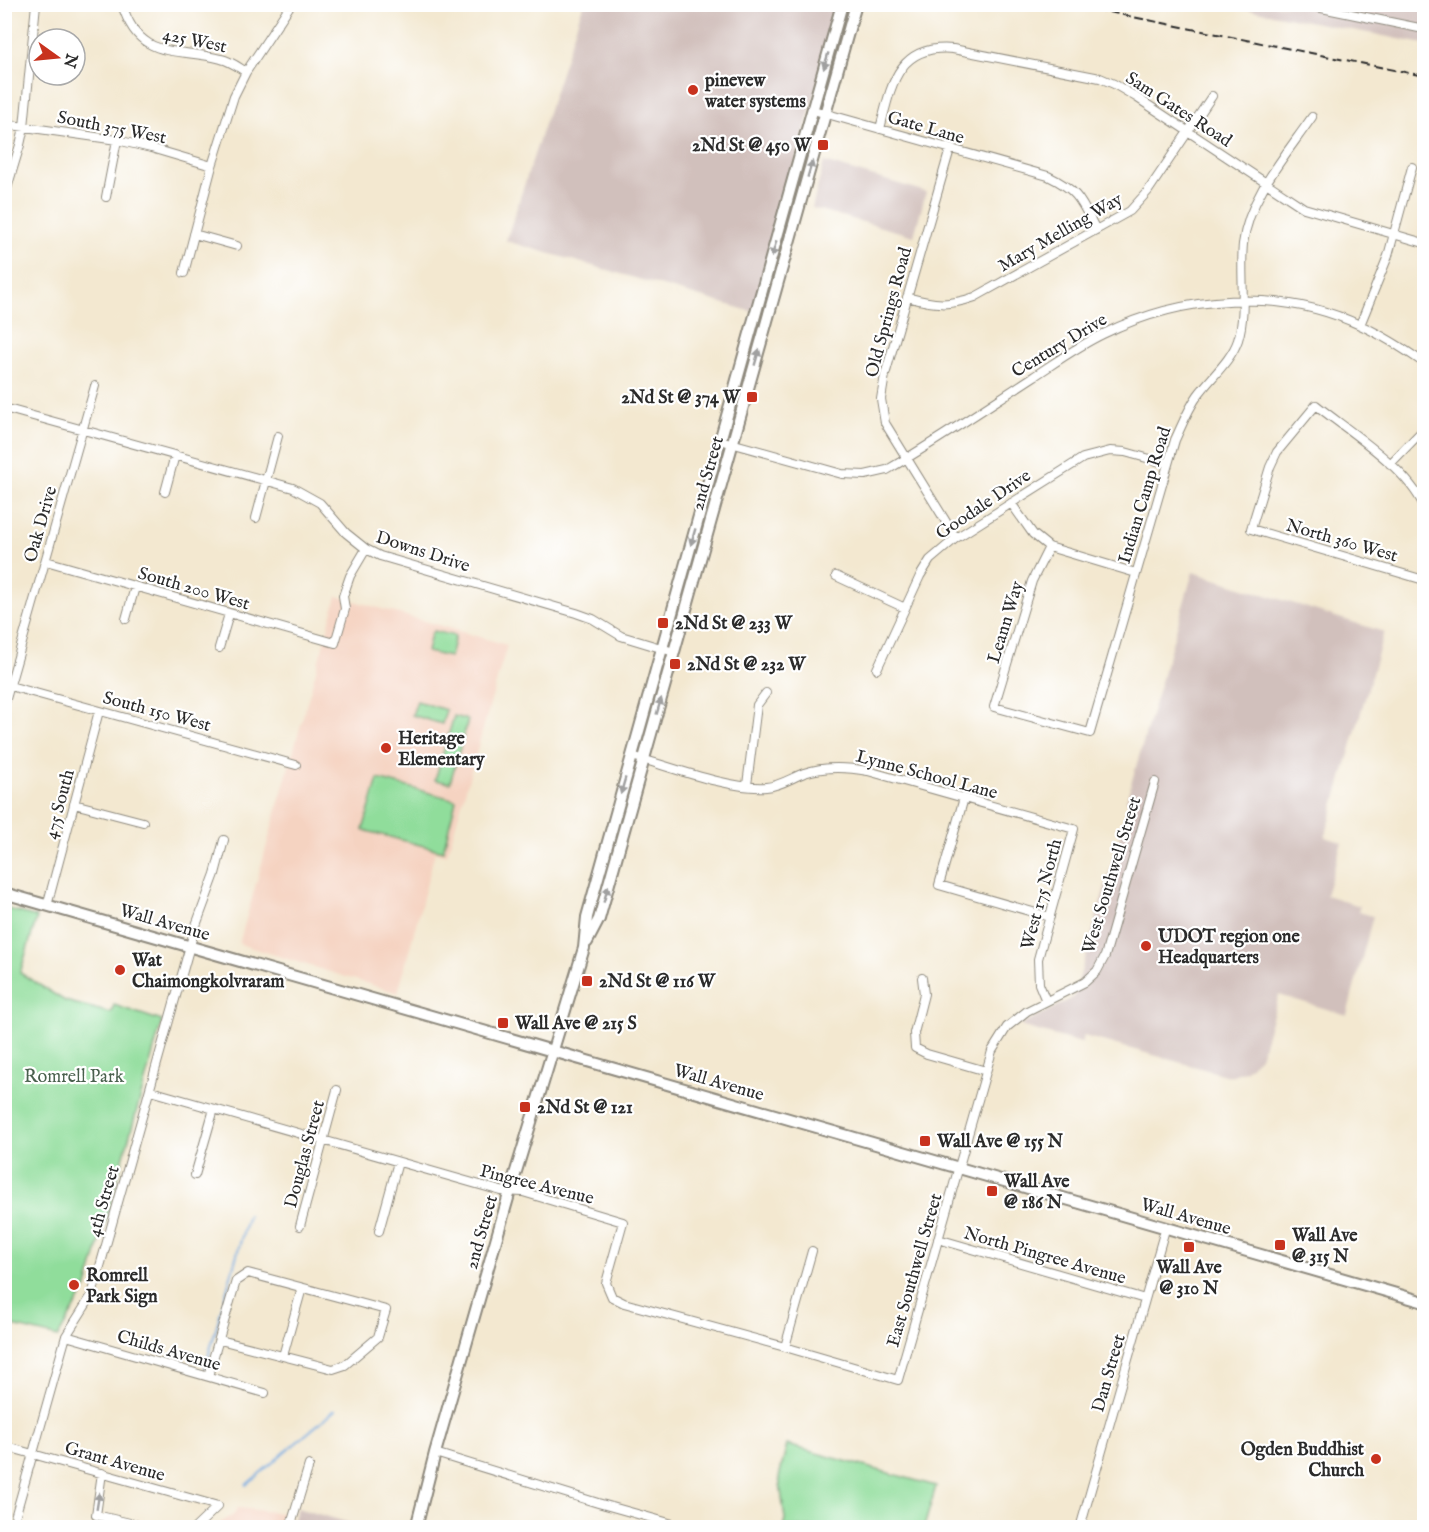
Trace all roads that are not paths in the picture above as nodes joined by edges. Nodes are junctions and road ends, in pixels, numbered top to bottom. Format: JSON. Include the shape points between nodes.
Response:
{"nodes":[{"id":1,"x":36,"y":4,"type":"edge"},
{"id":2,"x":122,"y":4,"type":"edge"},
{"id":3,"x":291,"y":4,"type":"edge"},
{"id":4,"x":842,"y":4,"type":"edge"},
{"id":5,"x":856,"y":4,"type":"edge"},
{"id":6,"x":1302,"y":4,"type":"edge"},
{"id":7,"x":1425,"y":29,"type":"edge"},
{"id":8,"x":246,"y":72,"type":"junction"},
{"id":9,"x":1212,"y":96,"type":"dead end"},
{"id":10,"x":813,"y":110,"type":"junction"},
{"id":11,"x":825,"y":114,"type":"junction"},
{"id":12,"x":1312,"y":117,"type":"dead end"},
{"id":13,"x":4,"y":124,"type":"edge"},
{"id":14,"x":24,"y":127,"type":"junction"},
{"id":15,"x":880,"y":129,"type":"junction"},
{"id":16,"x":1188,"y":132,"type":"junction"},
{"id":17,"x":117,"y":140,"type":"junction"},
{"id":18,"x":950,"y":149,"type":"junction"},
{"id":19,"x":212,"y":166,"type":"junction"},
{"id":20,"x":1412,"y":167,"type":"dead end"},
{"id":21,"x":1266,"y":184,"type":"junction"},
{"id":22,"x":106,"y":197,"type":"dead end"},
{"id":23,"x":4,"y":198,"type":"edge"},
{"id":24,"x":1096,"y":230,"type":"junction"},
{"id":25,"x":194,"y":234,"type":"junction"},
{"id":26,"x":1394,"y":234,"type":"junction"},
{"id":27,"x":1425,"y":243,"type":"edge"},
{"id":28,"x":237,"y":246,"type":"dead end"},
{"id":29,"x":184,"y":273,"type":"dead end"},
{"id":30,"x":908,"y":297,"type":"junction"},
{"id":31,"x":1242,"y":301,"type":"junction"},
{"id":32,"x":1360,"y":325,"type":"junction"},
{"id":33,"x":1425,"y":363,"type":"edge"},
{"id":34,"x":95,"y":386,"type":"dead end"},
{"id":35,"x":4,"y":408,"type":"edge"},
{"id":36,"x":1425,"y":429,"type":"edge"},
{"id":37,"x":83,"y":430,"type":"junction"},
{"id":38,"x":278,"y":436,"type":"dead end"},
{"id":39,"x":720,"y":440,"type":"junction"},
{"id":40,"x":732,"y":444,"type":"junction"},
{"id":41,"x":175,"y":455,"type":"junction"},
{"id":42,"x":907,"y":459,"type":"junction"},
{"id":43,"x":1168,"y":464,"type":"junction"},
{"id":44,"x":1390,"y":464,"type":"junction"},
{"id":45,"x":265,"y":481,"type":"junction"},
{"id":46,"x":165,"y":492,"type":"dead end"},
{"id":47,"x":1011,"y":503,"type":"junction"},
{"id":48,"x":1425,"y":507,"type":"edge"},
{"id":49,"x":256,"y":518,"type":"dead end"},
{"id":50,"x":956,"y":538,"type":"junction"},
{"id":51,"x":1049,"y":547,"type":"junction"},
{"id":52,"x":366,"y":549,"type":"junction"},
{"id":53,"x":46,"y":561,"type":"junction"},
{"id":54,"x":1136,"y":573,"type":"junction"},
{"id":55,"x":836,"y":576,"type":"dead end"},
{"id":56,"x":1425,"y":580,"type":"edge"},
{"id":57,"x":135,"y":587,"type":"junction"},
{"id":58,"x":905,"y":608,"type":"junction"},
{"id":59,"x":229,"y":614,"type":"junction"},
{"id":60,"x":126,"y":619,"type":"dead end"},
{"id":61,"x":219,"y":648,"type":"dead end"},
{"id":62,"x":662,"y":648,"type":"junction"},
{"id":63,"x":674,"y":652,"type":"junction"},
{"id":64,"x":877,"y":669,"type":"dead end"},
{"id":65,"x":10,"y":686,"type":"junction"},
{"id":66,"x":766,"y":693,"type":"dead end"},
{"id":67,"x":4,"y":706,"type":"edge"},
{"id":68,"x":99,"y":711,"type":"junction"},
{"id":69,"x":1090,"y":733,"type":"joint"},
{"id":70,"x":632,"y":756,"type":"junction"},
{"id":71,"x":644,"y":759,"type":"junction"},
{"id":72,"x":297,"y":765,"type":"dead end"},
{"id":73,"x":1155,"y":782,"type":"dead end"},
{"id":74,"x":747,"y":785,"type":"junction"},
{"id":75,"x":964,"y":798,"type":"junction"},
{"id":76,"x":75,"y":804,"type":"junction"},
{"id":77,"x":143,"y":822,"type":"dead end"},
{"id":78,"x":1074,"y":829,"type":"joint"},
{"id":79,"x":224,"y":840,"type":"dead end"},
{"id":80,"x":4,"y":893,"type":"edge"},
{"id":81,"x":48,"y":906,"type":"junction"},
{"id":82,"x":1050,"y":917,"type":"junction"},
{"id":83,"x":190,"y":946,"type":"junction"},
{"id":84,"x":584,"y":948,"type":"junction"},
{"id":85,"x":922,"y":978,"type":"dead end"},
{"id":86,"x":1046,"y":1001,"type":"junction"},
{"id":87,"x":553,"y":1052,"type":"junction"},
{"id":88,"x":987,"y":1071,"type":"junction"},
{"id":89,"x":338,"y":1090,"type":"dead end"},
{"id":90,"x":151,"y":1091,"type":"junction"},
{"id":91,"x":214,"y":1109,"type":"junction"},
{"id":92,"x":324,"y":1141,"type":"junction"},
{"id":93,"x":398,"y":1162,"type":"junction"},
{"id":94,"x":959,"y":1168,"type":"junction"},
{"id":95,"x":195,"y":1175,"type":"dead end"},
{"id":96,"x":510,"y":1191,"type":"junction"},
{"id":97,"x":300,"y":1226,"type":"dead end"},
{"id":98,"x":1166,"y":1226,"type":"junction"},
{"id":99,"x":379,"y":1231,"type":"dead end"},
{"id":100,"x":938,"y":1239,"type":"junction"},
{"id":101,"x":812,"y":1251,"type":"dead end"},
{"id":102,"x":302,"y":1288,"type":"junction"},
{"id":103,"x":1145,"y":1299,"type":"junction"},
{"id":104,"x":1425,"y":1302,"type":"edge"},
{"id":105,"x":66,"y":1336,"type":"junction"},
{"id":106,"x":220,"y":1340,"type":"junction"},
{"id":107,"x":785,"y":1347,"type":"junction"},
{"id":108,"x":283,"y":1356,"type":"junction"},
{"id":109,"x":208,"y":1376,"type":"junction"},
{"id":110,"x":898,"y":1380,"type":"joint"},
{"id":111,"x":265,"y":1393,"type":"dead end"},
{"id":112,"x":4,"y":1446,"type":"edge"},
{"id":113,"x":435,"y":1453,"type":"junction"},
{"id":114,"x":33,"y":1454,"type":"junction"},
{"id":115,"x":309,"y":1465,"type":"dead end"},
{"id":116,"x":102,"y":1473,"type":"junction"},
{"id":117,"x":1425,"y":1513,"type":"edge"},
{"id":118,"x":12,"y":1527,"type":"edge"},
{"id":119,"x":151,"y":1527,"type":"edge"},
{"id":120,"x":195,"y":1527,"type":"edge"},
{"id":121,"x":290,"y":1527,"type":"edge"},
{"id":122,"x":416,"y":1527,"type":"edge"},
{"id":123,"x":687,"y":1527,"type":"edge"},
{"id":124,"x":1080,"y":1527,"type":"edge"},
{"id":125,"x":1420,"y":1527,"type":"edge"}],
"edges":[{"from":1,"to":14,"type":"street"},
{"from":2,"to":8,"type":"street","name":"425 West","via":[[132,27],[154,47],[220,58]]},
{"from":3,"to":8,"type":"street"},
{"from":4,"to":10,"type":"main road","name":"2nd Street","one_way":true},
{"from":5,"to":11,"type":"main road","name":"2nd Street"},
{"from":6,"to":7,"type":"street"},
{"from":8,"to":19,"type":"street","via":[[234,96]]},
{"from":9,"to":16,"type":"street","name":"Mary Melling Way"},
{"from":10,"to":11,"type":"street","name":"Gate Lane"},
{"from":10,"to":39,"type":"main road","name":"2nd Street","one_way":true},
{"from":11,"to":15,"type":"street","name":"Gate Lane"},
{"from":40,"to":11,"type":"main road","name":"2nd Street","one_way":true},
{"from":12,"to":21,"type":"street","name":"Indian Camp Road"},
{"from":13,"to":14,"type":"street","name":"South 375 West"},
{"from":14,"to":17,"type":"street","name":"South 375 West"},
{"from":14,"to":23,"type":"street"},
{"from":15,"to":16,"type":"street","name":"Sam Gates Road","via":[[897,74],[924,50],[939,48],[1100,78]]},
{"from":15,"to":18,"type":"street","name":"Gate Lane"},
{"from":16,"to":21,"type":"street","name":"Sam Gates Road"},
{"from":16,"to":24,"type":"street","name":"Mary Melling Way","via":[[1140,202]]},
{"from":17,"to":19,"type":"street","name":"South 375 West"},
{"from":17,"to":22,"type":"street"},
{"from":18,"to":24,"type":"street","name":"Gate Lane","via":[[1048,176],[1068,186]]},
{"from":18,"to":30,"type":"street","name":"Old Springs Road"},
{"from":19,"to":25,"type":"street"},
{"from":20,"to":26,"type":"street"},
{"from":21,"to":26,"type":"street","name":"Sam Gates Road","via":[[1304,208]]},
{"from":21,"to":31,"type":"street","name":"Indian Camp Road","via":[[1245,230]]},
{"from":24,"to":30,"type":"street","name":"Mary Melling Way","via":[[975,297],[955,304]]},
{"from":25,"to":28,"type":"street"},
{"from":25,"to":29,"type":"street"},
{"from":26,"to":27,"type":"street","name":"Sam Gates Road"},
{"from":26,"to":32,"type":"street"},
{"from":30,"to":42,"type":"street","name":"Old Springs Road","via":[[881,399],[885,423]]},
{"from":31,"to":32,"type":"street","name":"Century Drive","via":[[1279,302],[1336,315]]},
{"from":31,"to":42,"type":"street","name":"Century Drive","via":[[1214,301],[1156,312],[1100,335]]},
{"from":31,"to":43,"type":"street","name":"Indian Camp Road","via":[[1234,351],[1198,395],[1175,440]]},
{"from":32,"to":33,"type":"street","name":"Century Drive"},
{"from":34,"to":37,"type":"street","name":"Oak Drive"},
{"from":35,"to":37,"type":"street","name":"Downs Drive"},
{"from":36,"to":44,"type":"street"},
{"from":37,"to":41,"type":"street","name":"Downs Drive"},
{"from":37,"to":53,"type":"street","name":"Oak Drive"},
{"from":38,"to":45,"type":"street"},
{"from":39,"to":40,"type":"street","name":"Century Drive"},
{"from":39,"to":62,"type":"main road","name":"2nd Street","one_way":true},
{"from":40,"to":42,"type":"street","name":"Century Drive","via":[[842,474],[865,475],[887,470]]},
{"from":40,"to":63,"type":"main road","name":"2nd Street"},
{"from":41,"to":45,"type":"street","name":"Downs Drive"},
{"from":41,"to":46,"type":"street"},
{"from":42,"to":50,"type":"street","name":"Old Springs Road"},
{"from":43,"to":47,"type":"street","name":"Goodale Drive","via":[[1125,452],[1097,454],[1070,464]]},
{"from":43,"to":54,"type":"street","name":"Indian Camp Road"},
{"from":44,"to":48,"type":"street"},
{"from":44,"to":56,"type":"street","name":"North 360 West","via":[[1316,405],[1277,452],[1251,529]]},
{"from":45,"to":49,"type":"street"},
{"from":45,"to":52,"type":"street","name":"Downs Drive","via":[[293,488],[320,503]]},
{"from":47,"to":50,"type":"street","name":"Goodale Drive"},
{"from":47,"to":51,"type":"street","via":[[1033,534]]},
{"from":50,"to":58,"type":"street","name":"Goodale Drive","via":[[930,560]]},
{"from":51,"to":54,"type":"street"},
{"from":51,"to":69,"type":"street","name":"Leann Way","via":[[1032,581],[994,707]]},
{"from":52,"to":59,"type":"street","name":"South 200 West","via":[[343,596],[345,609],[335,643]]},
{"from":52,"to":62,"type":"street","name":"Downs Drive","via":[[576,613],[621,636]]},
{"from":53,"to":57,"type":"street","name":"South 200 West"},
{"from":53,"to":65,"type":"street","name":"Oak Drive"},
{"from":54,"to":69,"type":"street","name":"Indian Camp Road"},
{"from":55,"to":58,"type":"street"},
{"from":57,"to":59,"type":"street","name":"South 200 West"},
{"from":57,"to":60,"type":"street"},
{"from":58,"to":64,"type":"street","name":"Goodale Drive"},
{"from":59,"to":61,"type":"street"},
{"from":62,"to":63,"type":"street","name":"Downs Drive"},
{"from":62,"to":70,"type":"main road","name":"2nd Street"},
{"from":71,"to":63,"type":"main road","name":"2nd Street","one_way":true},
{"from":65,"to":67,"type":"street","name":"Oak Drive"},
{"from":65,"to":68,"type":"street","name":"South 150 West"},
{"from":66,"to":74,"type":"street","via":[[757,705]]},
{"from":68,"to":72,"type":"street","name":"South 150 West"},
{"from":68,"to":76,"type":"street","name":"475 South"},
{"from":70,"to":71,"type":"street","name":"Lynne School Lane"},
{"from":70,"to":84,"type":"main road","name":"2nd Street","one_way":true,"via":[[587,916]]},
{"from":71,"to":74,"type":"street","name":"Lynne School Lane"},
{"from":84,"to":71,"type":"main road","name":"2nd Street","one_way":true,"via":[[599,919]]},
{"from":73,"to":86,"type":"street","name":"West Southwell Street","via":[[1105,956],[1085,982]]},
{"from":74,"to":75,"type":"street","name":"Lynne School Lane","via":[[765,787],[804,773],[847,767]]},
{"from":75,"to":78,"type":"street","name":"Lynne School Lane"},
{"from":75,"to":82,"type":"street","via":[[939,885]]},
{"from":76,"to":77,"type":"street"},
{"from":76,"to":81,"type":"street","name":"475 South"},
{"from":78,"to":82,"type":"street","name":"West 175 North"},
{"from":79,"to":83,"type":"street","name":"4th Street"},
{"from":80,"to":81,"type":"main road","name":"Wall Avenue"},
{"from":81,"to":83,"type":"main road","name":"Wall Avenue"},
{"from":82,"to":86,"type":"street","name":"West 175 North","via":[[1038,959],[1039,984]]},
{"from":83,"to":87,"type":"main road","name":"Wall Avenue"},
{"from":83,"to":90,"type":"street","name":"4th Street"},
{"from":84,"to":87,"type":"main road","name":"2nd Street"},
{"from":85,"to":88,"type":"street","via":[[924,994],[914,1033],[915,1048]]},
{"from":86,"to":88,"type":"street","name":"West Southwell Street","via":[[1006,1027],[992,1051]]},
{"from":87,"to":94,"type":"main road","name":"Wall Avenue"},
{"from":87,"to":96,"type":"main road","name":"2nd Street"},
{"from":88,"to":94,"type":"street","name":"West Southwell Street"},
{"from":89,"to":92,"type":"street","name":"Douglas Street"},
{"from":90,"to":91,"type":"street","name":"Pingree Avenue"},
{"from":90,"to":105,"type":"street","name":"4th Street","via":[[92,1295]]},
{"from":91,"to":92,"type":"street","name":"Pingree Avenue"},
{"from":91,"to":95,"type":"street"},
{"from":92,"to":93,"type":"street","name":"Pingree Avenue"},
{"from":92,"to":97,"type":"street","name":"Douglas Street"},
{"from":93,"to":96,"type":"street","name":"Pingree Avenue"},
{"from":93,"to":99,"type":"street"},
{"from":94,"to":98,"type":"main road","name":"Wall Avenue"},
{"from":94,"to":100,"type":"street","name":"East Southwell Street"},
{"from":96,"to":107,"type":"street","name":"Pingree Avenue","via":[[622,1222],[606,1283],[612,1297],[624,1304]]},
{"from":96,"to":113,"type":"main road","name":"2nd Street"},
{"from":98,"to":103,"type":"street","name":"Dan Street"},
{"from":98,"to":104,"type":"main road","name":"Wall Avenue"},
{"from":100,"to":103,"type":"street","name":"North Pingree Avenue"},
{"from":100,"to":110,"type":"street","name":"East Southwell Street"},
{"from":101,"to":107,"type":"street"},
{"from":102,"to":106,"type":"street","via":[[248,1272],[236,1281]]},
{"from":102,"to":108,"type":"street"},
{"from":102,"to":108,"type":"street","via":[[386,1310],[378,1337],[345,1365],[333,1369]]},
{"from":103,"to":124,"type":"street","name":"Dan Street"},
{"from":105,"to":109,"type":"street","name":"Childs Avenue"},
{"from":105,"to":114,"type":"street","name":"4th Street"},
{"from":106,"to":108,"type":"street"},
{"from":106,"to":109,"type":"street"},
{"from":107,"to":110,"type":"street","name":"Pingree Avenue"},
{"from":109,"to":111,"type":"street","name":"Childs Avenue"},
{"from":112,"to":114,"type":"street","name":"Grant Avenue"},
{"from":113,"to":122,"type":"main road","name":"2nd Street"},
{"from":113,"to":123,"type":"street"},
{"from":114,"to":116,"type":"street","name":"Grant Avenue"},
{"from":114,"to":118,"type":"street","name":"4th Street"},
{"from":115,"to":121,"type":"street"},
{"from":119,"to":116,"type":"street","one_way":true,"via":[[96,1515]]},
{"from":116,"to":120,"type":"street","name":"Grant Avenue","via":[[218,1506]]},
{"from":117,"to":125,"type":"street"}]}
